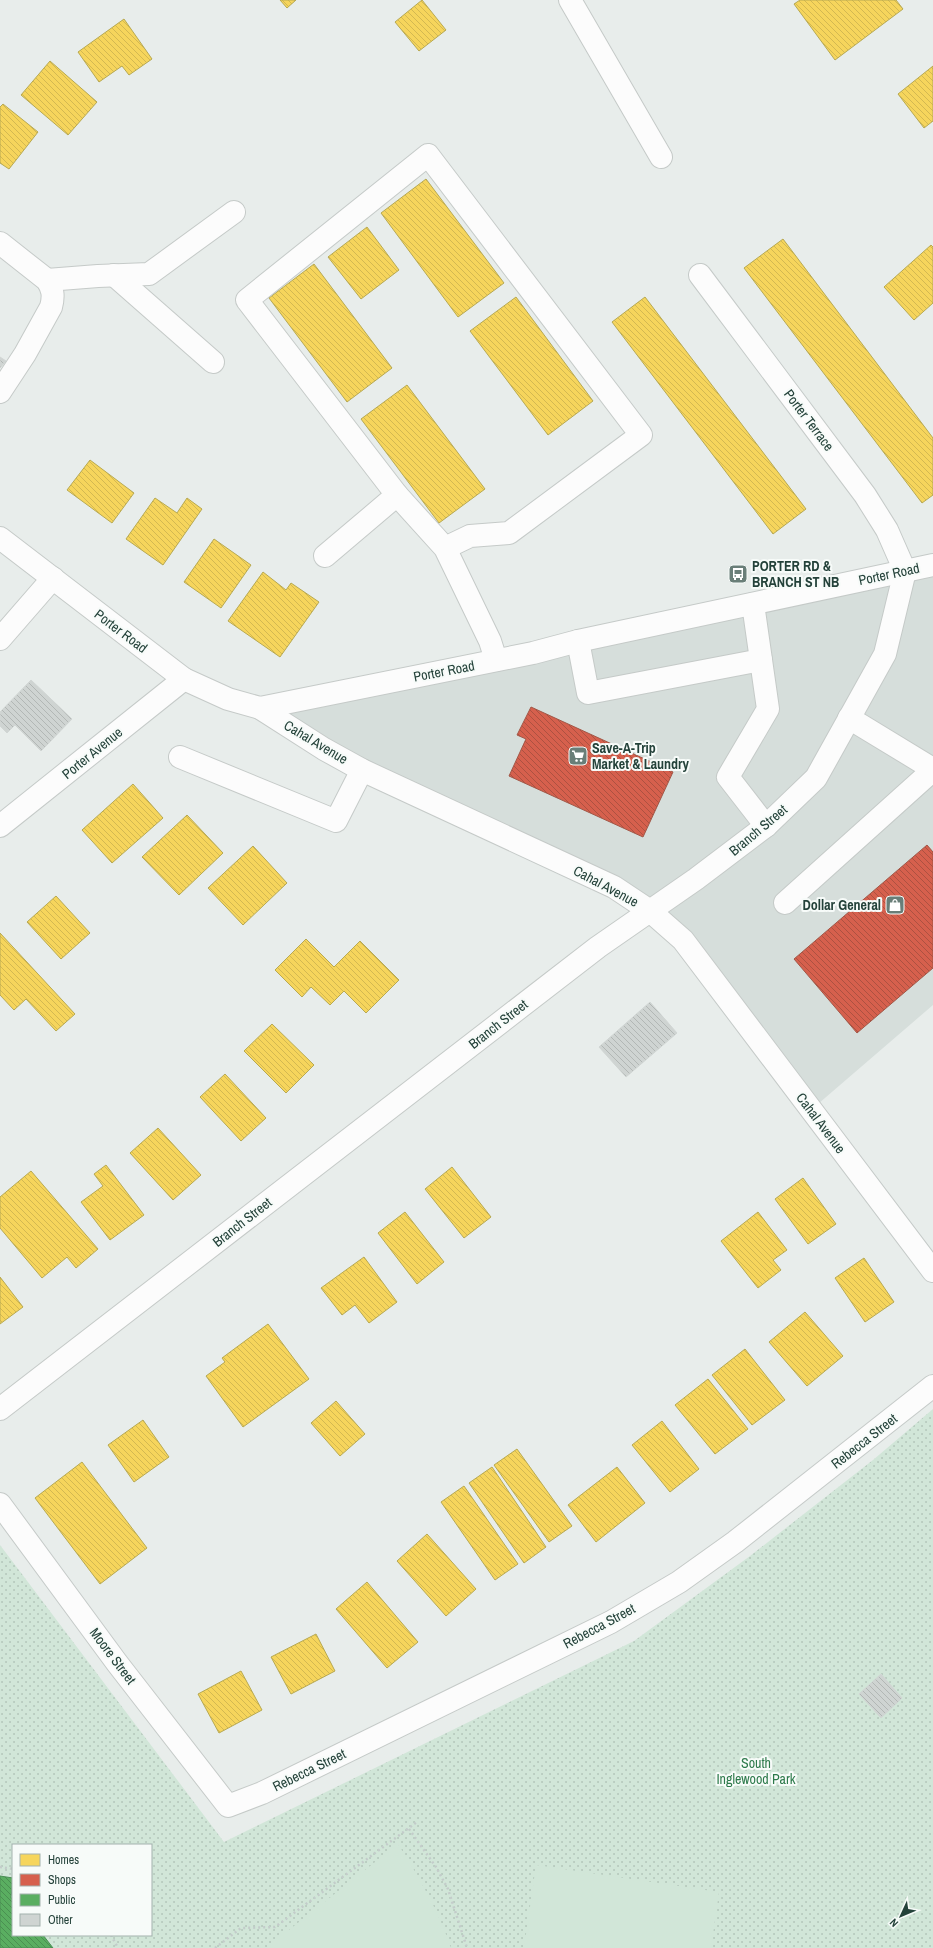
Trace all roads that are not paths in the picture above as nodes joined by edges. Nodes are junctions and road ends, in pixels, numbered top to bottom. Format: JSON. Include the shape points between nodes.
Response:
{"nodes":[{"id":1,"x":570,"y":0,"type":"edge"},
{"id":2,"x":661,"y":156,"type":"dead end"},
{"id":3,"x":234,"y":212,"type":"dead end"},
{"id":4,"x":0,"y":243,"type":"edge"},
{"id":5,"x":114,"y":275,"type":"junction"},
{"id":6,"x":700,"y":275,"type":"dead end"},
{"id":7,"x":47,"y":280,"type":"junction"},
{"id":8,"x":213,"y":362,"type":"dead end"},
{"id":9,"x":0,"y":392,"type":"edge"},
{"id":10,"x":397,"y":496,"type":"junction"},
{"id":11,"x":0,"y":538,"type":"edge"},
{"id":12,"x":445,"y":548,"type":"junction"},
{"id":13,"x":325,"y":556,"type":"dead end"},
{"id":14,"x":933,"y":565,"type":"edge"},
{"id":15,"x":905,"y":571,"type":"junction"},
{"id":16,"x":53,"y":578,"type":"junction"},
{"id":17,"x":753,"y":604,"type":"junction"},
{"id":18,"x":0,"y":639,"type":"edge"},
{"id":19,"x":578,"y":641,"type":"junction"},
{"id":20,"x":496,"y":660,"type":"junction"},
{"id":21,"x":761,"y":660,"type":"junction"},
{"id":22,"x":184,"y":679,"type":"junction"},
{"id":23,"x":260,"y":708,"type":"junction"},
{"id":24,"x":849,"y":718,"type":"junction"},
{"id":25,"x":180,"y":757,"type":"dead end"},
{"id":26,"x":362,"y":770,"type":"junction"},
{"id":27,"x":933,"y":770,"type":"edge"},
{"id":28,"x":0,"y":826,"type":"edge"},
{"id":29,"x":766,"y":826,"type":"junction"},
{"id":30,"x":785,"y":903,"type":"dead end"},
{"id":31,"x":650,"y":910,"type":"junction"},
{"id":32,"x":933,"y":1271,"type":"edge"},
{"id":33,"x":933,"y":1386,"type":"edge"},
{"id":34,"x":0,"y":1409,"type":"edge"},
{"id":35,"x":0,"y":1504,"type":"edge"},
{"id":36,"x":228,"y":1806,"type":"joint"}],
"edges":[{"from":1,"to":2,"type":"street"},
{"from":3,"to":5,"type":"street","via":[[149,274]]},
{"from":4,"to":7,"type":"street"},
{"from":5,"to":7,"type":"street"},
{"from":5,"to":8,"type":"street"},
{"from":6,"to":15,"type":"street","name":"Porter Terrace","via":[[865,495],[888,530]]},
{"from":7,"to":9,"type":"street","via":[[52,288],[51,307]]},
{"from":10,"to":12,"type":"street"},
{"from":10,"to":12,"type":"street","via":[[247,300],[428,155],[640,435],[509,533],[470,536]]},
{"from":10,"to":13,"type":"street"},
{"from":11,"to":16,"type":"street","name":"Porter Road"},
{"from":12,"to":20,"type":"street","via":[[490,641]]},
{"from":14,"to":15,"type":"street","name":"Porter Road"},
{"from":15,"to":17,"type":"street","name":"Porter Road"},
{"from":15,"to":24,"type":"street","name":"Branch Street","via":[[885,654]]},
{"from":16,"to":18,"type":"street"},
{"from":16,"to":22,"type":"street","name":"Porter Road"},
{"from":17,"to":19,"type":"street","name":"Porter Road"},
{"from":17,"to":21,"type":"street"},
{"from":19,"to":20,"type":"street","name":"Porter Road"},
{"from":19,"to":21,"type":"street","via":[[588,693]]},
{"from":20,"to":23,"type":"street","name":"Porter Road"},
{"from":21,"to":29,"type":"street","via":[[768,709],[728,777]]},
{"from":22,"to":23,"type":"street","name":"Porter Road","via":[[228,699]]},
{"from":22,"to":28,"type":"street","name":"Porter Avenue"},
{"from":23,"to":26,"type":"street","name":"Cahal Avenue"},
{"from":24,"to":27,"type":"street"},
{"from":24,"to":29,"type":"street","name":"Branch Street","via":[[816,778]]},
{"from":25,"to":26,"type":"street","via":[[336,821]]},
{"from":26,"to":31,"type":"street","name":"Cahal Avenue","via":[[614,887]]},
{"from":27,"to":30,"type":"street"},
{"from":29,"to":31,"type":"street","name":"Branch Street"},
{"from":31,"to":32,"type":"street","name":"Cahal Avenue","via":[[683,940]]},
{"from":31,"to":34,"type":"street","name":"Branch Street","via":[[598,947]]},
{"from":33,"to":36,"type":"street","name":"Rebecca Street","via":[[735,1542],[679,1582],[611,1622],[262,1793]]},
{"from":35,"to":36,"type":"street","name":"Moore Street","via":[[117,1663]]}]}
